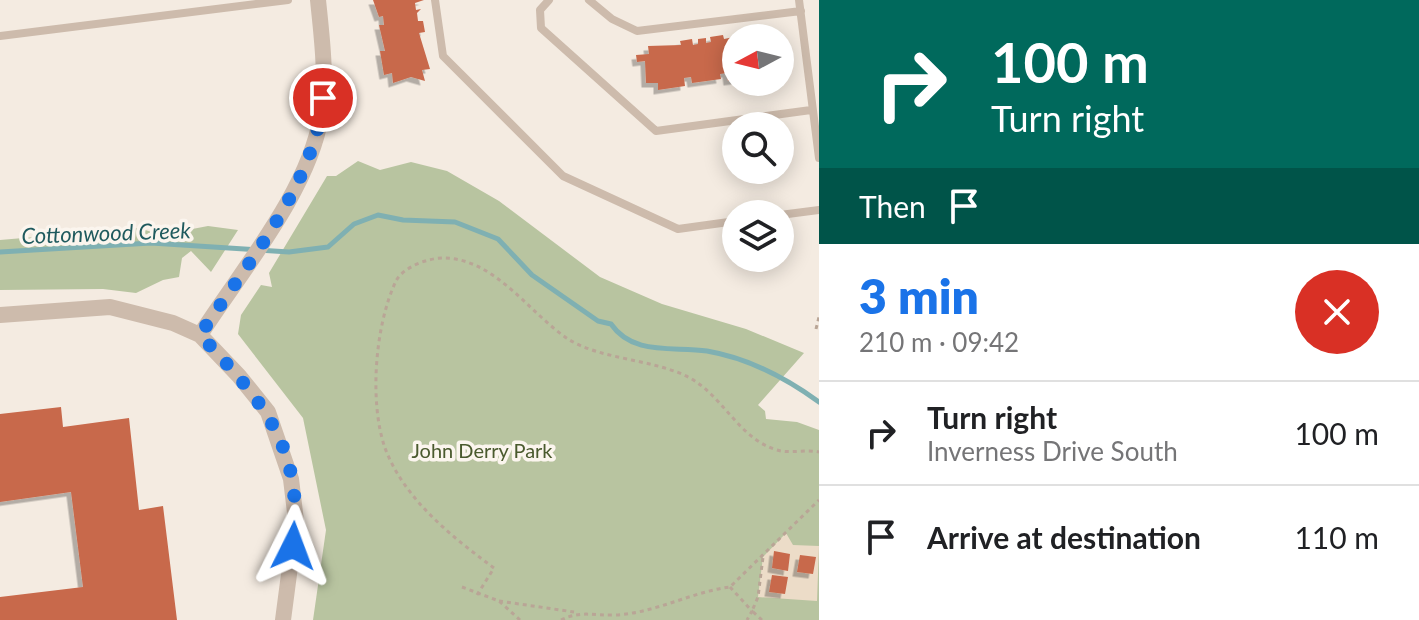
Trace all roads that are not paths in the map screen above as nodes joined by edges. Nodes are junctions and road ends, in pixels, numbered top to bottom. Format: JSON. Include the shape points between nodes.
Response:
{"nodes":[{"id":1,"x":203,"y":0,"type":"edge"},
{"id":2,"x":288,"y":0,"type":"edge"},
{"id":3,"x":318,"y":0,"type":"edge"},
{"id":4,"x":435,"y":0,"type":"edge"},
{"id":5,"x":549,"y":0,"type":"edge"},
{"id":6,"x":589,"y":0,"type":"edge"},
{"id":7,"x":799,"y":0,"type":"edge"},
{"id":8,"x":204,"y":11,"type":"junction"},
{"id":9,"x":801,"y":11,"type":"junction"},
{"id":10,"x":0,"y":36,"type":"edge"},
{"id":11,"x":811,"y":110,"type":"junction"},
{"id":12,"x":819,"y":158,"type":"edge"},
{"id":13,"x":819,"y":210,"type":"edge"},
{"id":14,"x":794,"y":213,"type":"edge"},
{"id":15,"x":722,"y":223,"type":"edge"},
{"id":16,"x":0,"y":315,"type":"edge"},
{"id":17,"x":200,"y":335,"type":"junction"},
{"id":18,"x":283,"y":620,"type":"edge"}],
"edges":[{"from":1,"to":8,"type":"lane"},
{"from":2,"to":8,"type":"lane"},
{"from":3,"to":17,"type":"street","via":[[324,66],[318,129],[306,165]]},
{"from":4,"to":15,"type":"lane","via":[[443,56],[563,176],[678,229]]},
{"from":5,"to":11,"type":"lane","via":[[540,10],[541,28],[656,131]]},
{"from":6,"to":9,"type":"lane","via":[[637,31]]},
{"from":7,"to":9,"type":"lane"},
{"from":8,"to":10,"type":"lane"},
{"from":9,"to":11,"type":"lane"},
{"from":11,"to":12,"type":"lane"},
{"from":13,"to":14,"type":"lane"},
{"from":16,"to":17,"type":"street","via":[[110,307]]},
{"from":17,"to":18,"type":"street","via":[[261,402],[287,464],[296,521]]}]}
